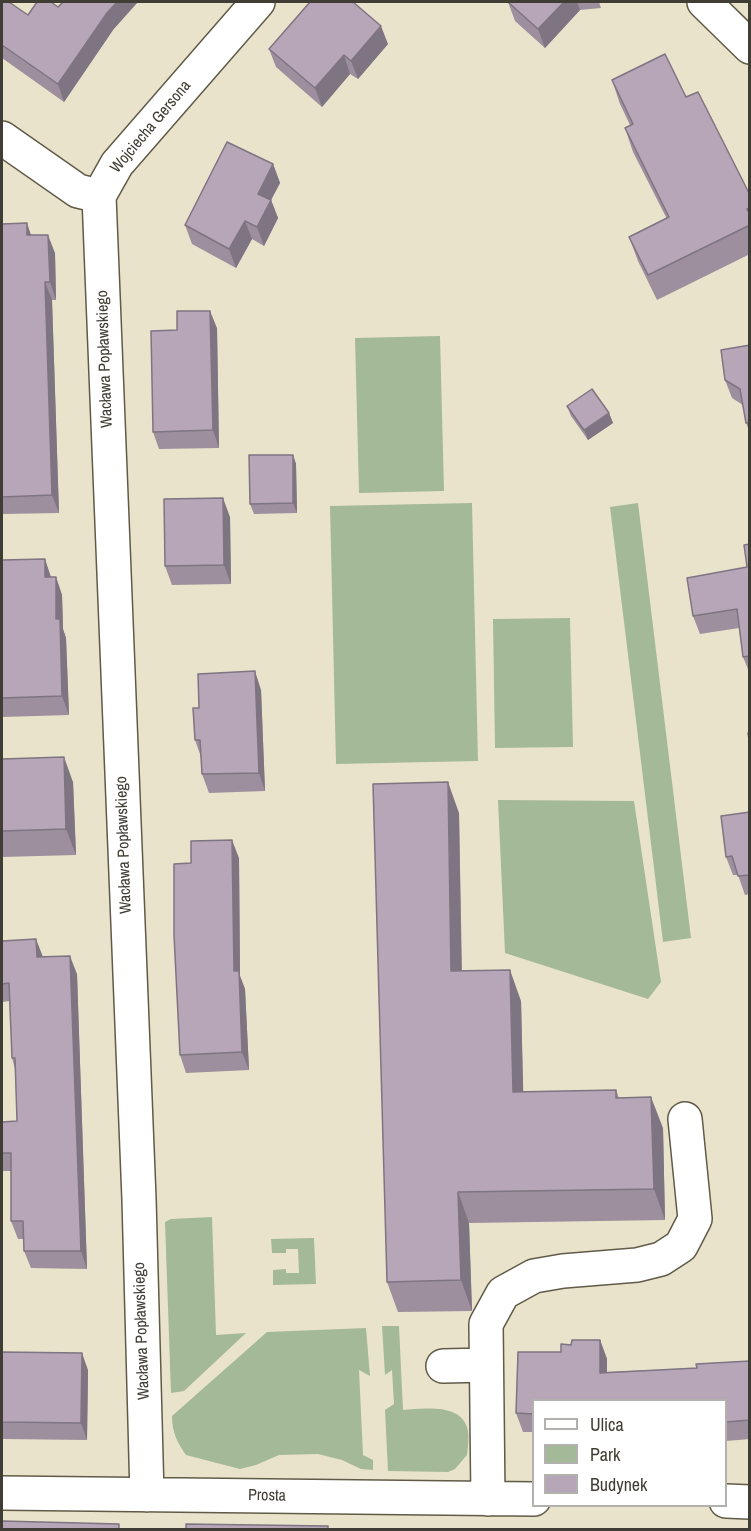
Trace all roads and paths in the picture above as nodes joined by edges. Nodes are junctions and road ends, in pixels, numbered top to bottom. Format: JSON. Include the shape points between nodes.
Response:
{"nodes":[{"id":1,"x":258,"y":2,"type":"edge"},
{"id":2,"x":704,"y":2,"type":"edge"},
{"id":3,"x":750,"y":47,"type":"edge"},
{"id":4,"x":2,"y":138,"type":"edge"},
{"id":5,"x":99,"y":195,"type":"junction"},
{"id":6,"x":685,"y":1119,"type":"dead end"},
{"id":7,"x":486,"y":1365,"type":"junction"},
{"id":8,"x":443,"y":1366,"type":"dead end"},
{"id":9,"x":2,"y":1493,"type":"edge"},
{"id":10,"x":147,"y":1495,"type":"junction"},
{"id":11,"x":488,"y":1499,"type":"junction"},
{"id":12,"x":532,"y":1499,"type":"edge"},
{"id":13,"x":727,"y":1501,"type":"edge"},
{"id":14,"x":750,"y":1502,"type":"edge"}],
"edges":[{"from":1,"to":5,"type":"street","name":"Wojciecha Gersona","via":[[117,164]]},
{"from":2,"to":3,"type":"street"},
{"from":4,"to":5,"type":"street","via":[[78,191]]},
{"from":5,"to":10,"type":"street","name":"Wacława Popławskiego"},
{"from":6,"to":7,"type":"street","via":[[695,1219],[681,1246],[661,1259],[637,1265],[534,1276],[503,1293],[486,1324]]},
{"from":7,"to":8,"type":"street"},
{"from":7,"to":11,"type":"street"},
{"from":9,"to":10,"type":"street","name":"Prosta"},
{"from":10,"to":11,"type":"street","name":"Prosta"},
{"from":11,"to":12,"type":"street","name":"Prosta"},
{"from":13,"to":14,"type":"street"}]}
